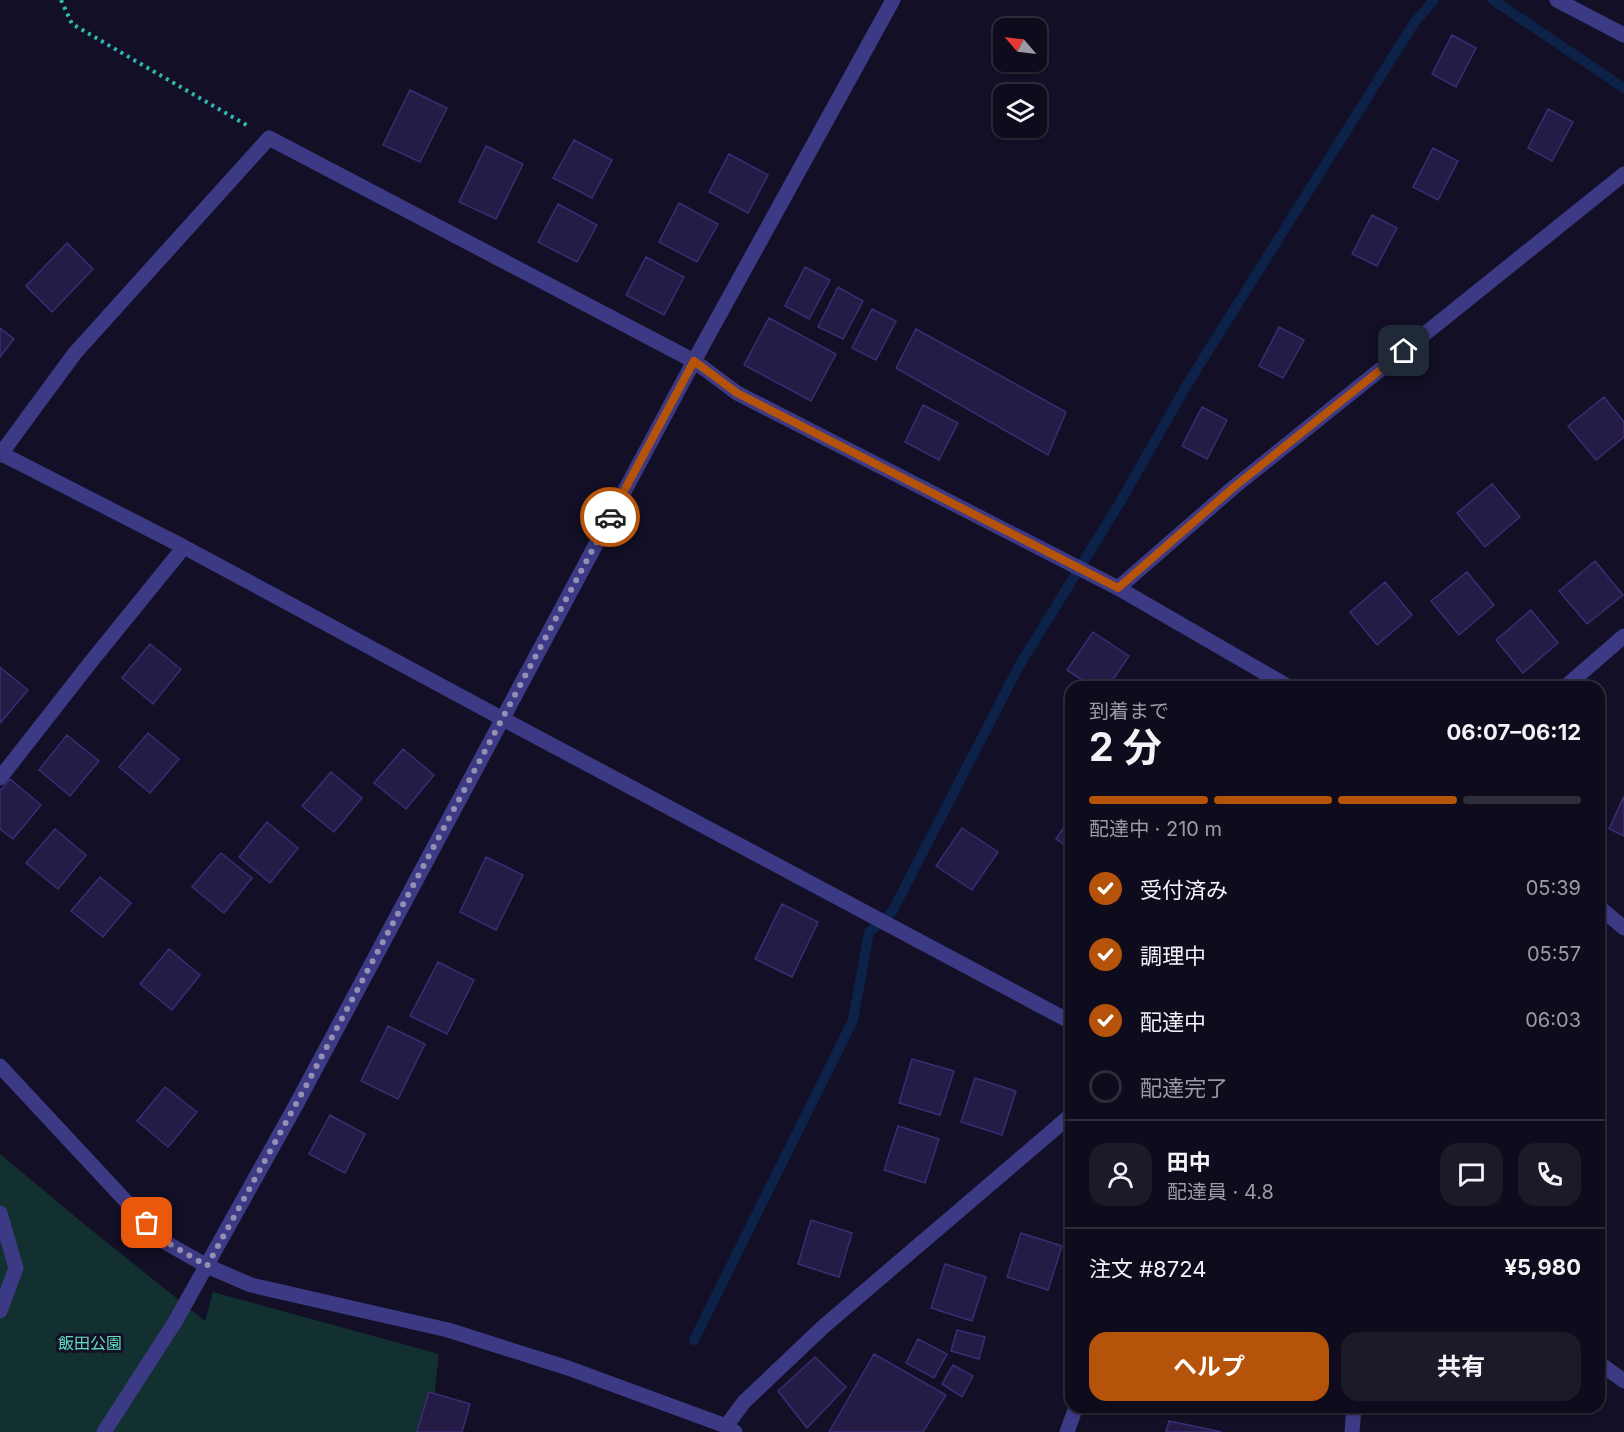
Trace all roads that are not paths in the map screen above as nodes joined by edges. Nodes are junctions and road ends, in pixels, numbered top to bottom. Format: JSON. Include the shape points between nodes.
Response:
{"nodes":[{"id":1,"x":892,"y":0,"type":"edge"},
{"id":2,"x":1557,"y":0,"type":"edge"},
{"id":3,"x":1624,"y":35,"type":"edge"},
{"id":4,"x":1624,"y":174,"type":"edge"},
{"id":5,"x":694,"y":361,"type":"junction"},
{"id":6,"x":1,"y":454,"type":"edge"},
{"id":7,"x":184,"y":547,"type":"junction"},
{"id":8,"x":1118,"y":588,"type":"junction"},
{"id":9,"x":1624,"y":636,"type":"edge"},
{"id":10,"x":1279,"y":681,"type":"edge"},
{"id":11,"x":1572,"y":681,"type":"edge"},
{"id":12,"x":503,"y":719,"type":"junction"},
{"id":13,"x":0,"y":778,"type":"edge"},
{"id":14,"x":1605,"y":912,"type":"edge"},
{"id":15,"x":1624,"y":928,"type":"edge"},
{"id":16,"x":1065,"y":1019,"type":"edge"},
{"id":17,"x":0,"y":1066,"type":"edge"},
{"id":18,"x":1065,"y":1120,"type":"edge"},
{"id":19,"x":0,"y":1213,"type":"edge"},
{"id":20,"x":207,"y":1266,"type":"junction"},
{"id":21,"x":0,"y":1311,"type":"edge"},
{"id":22,"x":1605,"y":1367,"type":"edge"},
{"id":23,"x":1624,"y":1381,"type":"edge"},
{"id":24,"x":1075,"y":1413,"type":"edge"},
{"id":25,"x":1354,"y":1413,"type":"edge"},
{"id":26,"x":730,"y":1429,"type":"edge"},
{"id":27,"x":104,"y":1432,"type":"edge"},
{"id":28,"x":1067,"y":1432,"type":"edge"},
{"id":29,"x":1352,"y":1432,"type":"edge"}],
"edges":[{"from":1,"to":5,"type":"street"},
{"from":2,"to":3,"type":"street"},
{"from":4,"to":8,"type":"street","via":[[1234,487]]},
{"from":5,"to":6,"type":"street","via":[[269,138],[75,353]]},
{"from":5,"to":8,"type":"street","via":[[737,393]]},
{"from":5,"to":12,"type":"street"},
{"from":6,"to":7,"type":"street"},
{"from":7,"to":12,"type":"street"},
{"from":7,"to":13,"type":"street"},
{"from":8,"to":10,"type":"street"},
{"from":9,"to":11,"type":"street"},
{"from":12,"to":16,"type":"street"},
{"from":12,"to":20,"type":"street"},
{"from":14,"to":15,"type":"street"},
{"from":17,"to":20,"type":"street","via":[[163,1240]]},
{"from":18,"to":26,"type":"street","via":[[823,1327],[744,1402]]},
{"from":19,"to":21,"type":"street","via":[[16,1268]]},
{"from":20,"to":26,"type":"street","via":[[250,1285],[448,1329],[568,1368]]},
{"from":20,"to":27,"type":"street"},
{"from":22,"to":23,"type":"street"},
{"from":24,"to":28,"type":"street"},
{"from":25,"to":29,"type":"street"}]}
